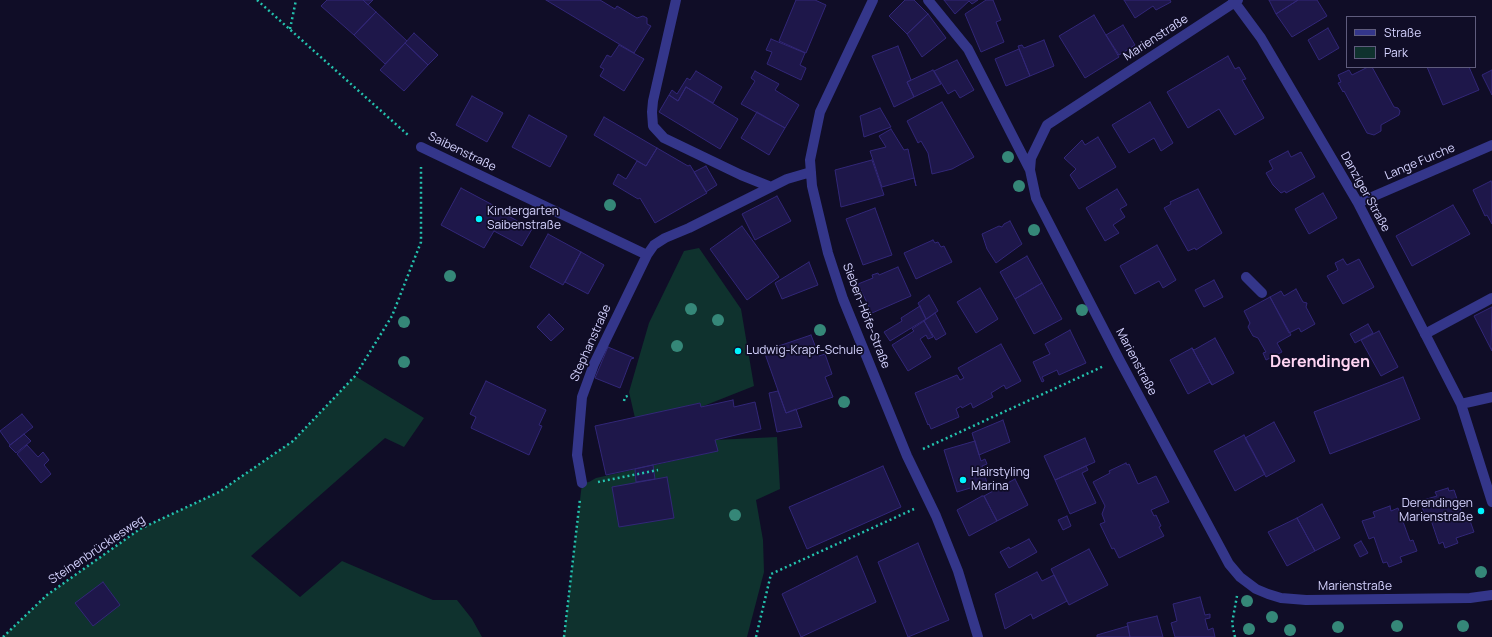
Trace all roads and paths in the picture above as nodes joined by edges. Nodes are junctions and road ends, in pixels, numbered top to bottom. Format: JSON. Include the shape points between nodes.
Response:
{"nodes":[{"id":1,"x":258,"y":0,"type":"edge"},
{"id":2,"x":296,"y":0,"type":"edge"},
{"id":3,"x":676,"y":0,"type":"edge"},
{"id":4,"x":873,"y":0,"type":"edge"},
{"id":5,"x":928,"y":0,"type":"edge"},
{"id":6,"x":1235,"y":1,"type":"edge"},
{"id":7,"x":290,"y":29,"type":"junction"},
{"id":8,"x":1492,"y":145,"type":"edge"},
{"id":9,"x":421,"y":147,"type":"junction"},
{"id":10,"x":1030,"y":170,"type":"junction"},
{"id":11,"x":811,"y":172,"type":"junction"},
{"id":12,"x":771,"y":188,"type":"junction"},
{"id":13,"x":1358,"y":203,"type":"junction"},
{"id":14,"x":647,"y":255,"type":"junction"},
{"id":15,"x":1246,"y":277,"type":"dead end"},
{"id":16,"x":1262,"y":293,"type":"dead end"},
{"id":17,"x":1492,"y":298,"type":"edge"},
{"id":18,"x":1425,"y":334,"type":"junction"},
{"id":19,"x":1119,"y":359,"type":"junction"},
{"id":20,"x":630,"y":395,"type":"dead end"},
{"id":21,"x":1492,"y":397,"type":"edge"},
{"id":22,"x":624,"y":401,"type":"dead end"},
{"id":23,"x":1460,"y":404,"type":"junction"},
{"id":24,"x":907,"y":456,"type":"junction"},
{"id":25,"x":658,"y":470,"type":"dead end"},
{"id":26,"x":582,"y":484,"type":"junction"},
{"id":27,"x":1492,"y":502,"type":"edge"},
{"id":28,"x":908,"y":511,"type":"dead end"},
{"id":29,"x":1240,"y":577,"type":"junction"},
{"id":30,"x":1492,"y":595,"type":"edge"},
{"id":31,"x":3,"y":637,"type":"edge"},
{"id":32,"x":564,"y":637,"type":"edge"},
{"id":33,"x":756,"y":637,"type":"edge"},
{"id":34,"x":978,"y":637,"type":"edge"},
{"id":35,"x":1235,"y":637,"type":"edge"}],
"edges":[{"from":1,"to":7,"type":"path","name":"Saibenstraße"},
{"from":2,"to":7,"type":"path"},
{"from":3,"to":12,"type":"street","via":[[654,101],[652,126],[664,138]]},
{"from":4,"to":11,"type":"street","name":"Sieben-Höfe-Straße","via":[[820,112],[810,160]]},
{"from":5,"to":10,"type":"street","via":[[968,49]]},
{"from":6,"to":10,"type":"street","name":"Marienstraße","via":[[1047,125],[1031,158]]},
{"from":6,"to":13,"type":"street","name":"Danziger Straße","via":[[1261,38]]},
{"from":7,"to":9,"type":"path","name":"Saibenstraße"},
{"from":8,"to":13,"type":"street","name":"Lange Furche"},
{"from":9,"to":14,"type":"street","name":"Saibenstraße"},
{"from":9,"to":31,"type":"path","name":"Steinenbrücklesweg","via":[[421,242],[392,316],[355,376],[293,441],[219,492],[140,529],[47,595]]},
{"from":10,"to":19,"type":"street","name":"Marienstraße","via":[[1036,198]]},
{"from":11,"to":12,"type":"street","name":"Stephanstraße","via":[[787,179]]},
{"from":11,"to":24,"type":"street","name":"Sieben-Höfe-Straße","via":[[828,254],[843,299]]},
{"from":12,"to":14,"type":"street","name":"Stephanstraße","via":[[665,238],[654,245]]},
{"from":13,"to":18,"type":"street","name":"Danziger Straße"},
{"from":14,"to":26,"type":"street","name":"Stephanstraße","via":[[594,364],[582,397],[577,455]]},
{"from":15,"to":16,"type":"street"},
{"from":17,"to":18,"type":"street"},
{"from":18,"to":23,"type":"street","name":"Danziger Straße"},
{"from":19,"to":24,"type":"path"},
{"from":19,"to":29,"type":"street","name":"Marienstraße","via":[[1229,564]]},
{"from":20,"to":22,"type":"path","via":[[625,397]]},
{"from":21,"to":23,"type":"street"},
{"from":23,"to":27,"type":"street","name":"Danziger Straße"},
{"from":24,"to":34,"type":"street","name":"Sieben-Höfe-Straße","via":[[936,516],[958,571]]},
{"from":25,"to":26,"type":"path"},
{"from":26,"to":32,"type":"path"},
{"from":28,"to":33,"type":"path","via":[[771,574]]},
{"from":29,"to":30,"type":"street","name":"Marienstraße","via":[[1268,594],[1306,600],[1456,598]]},
{"from":29,"to":35,"type":"path","via":[[1232,623]]}]}
